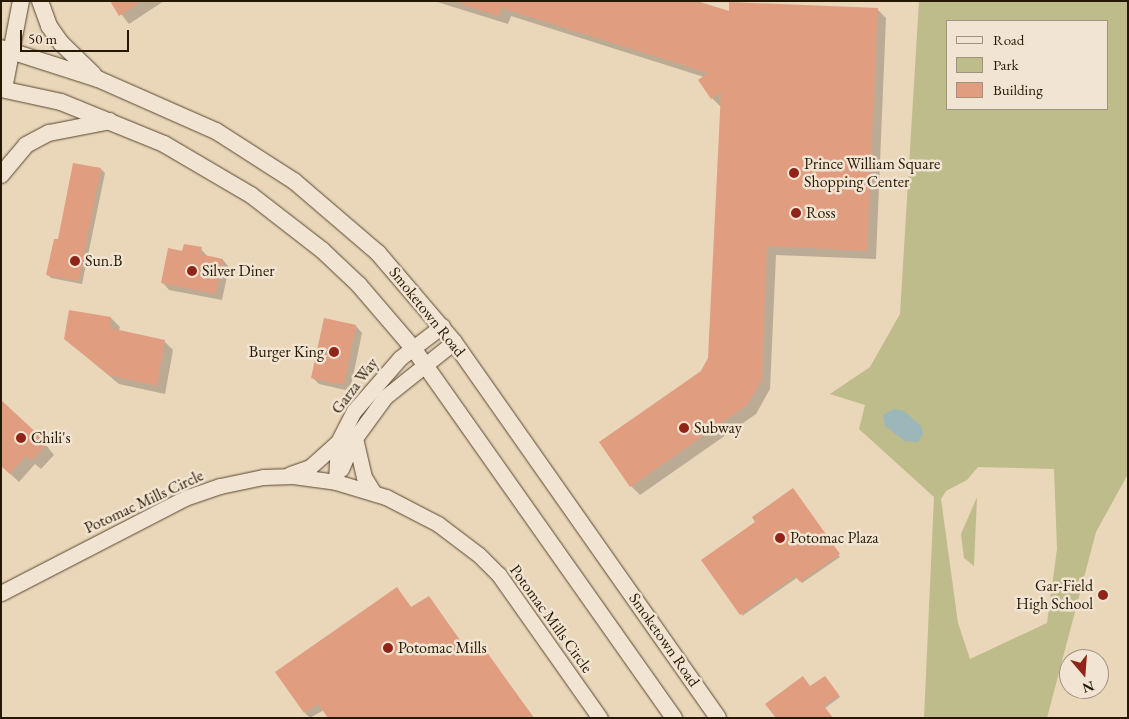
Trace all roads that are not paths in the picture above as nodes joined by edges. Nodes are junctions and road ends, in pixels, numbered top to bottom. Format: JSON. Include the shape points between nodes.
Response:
{"nodes":[{"id":1,"x":21,"y":1,"type":"edge"},
{"id":2,"x":40,"y":1,"type":"edge"},
{"id":3,"x":6,"y":49,"type":"edge"},
{"id":4,"x":98,"y":79,"type":"junction"},
{"id":5,"x":2,"y":93,"type":"edge"},
{"id":6,"x":113,"y":121,"type":"junction"},
{"id":7,"x":1,"y":175,"type":"edge"},
{"id":8,"x":442,"y":326,"type":"junction"},
{"id":9,"x":454,"y":342,"type":"junction"},
{"id":10,"x":413,"y":348,"type":"junction"},
{"id":11,"x":425,"y":364,"type":"junction"},
{"id":12,"x":355,"y":438,"type":"junction"},
{"id":13,"x":338,"y":442,"type":"junction"},
{"id":14,"x":281,"y":476,"type":"junction"},
{"id":15,"x":336,"y":482,"type":"junction"},
{"id":16,"x":374,"y":493,"type":"junction"},
{"id":17,"x":1,"y":593,"type":"edge"},
{"id":18,"x":600,"y":718,"type":"edge"},
{"id":19,"x":674,"y":718,"type":"edge"},
{"id":20,"x":718,"y":718,"type":"edge"}],
"edges":[{"from":1,"to":3,"type":"main road"},
{"from":2,"to":4,"type":"main road","via":[[49,26],[61,43]]},
{"from":3,"to":4,"type":"main road","name":"Smoketown Road"},
{"from":3,"to":5,"type":"main road"},
{"from":4,"to":8,"type":"main road","name":"Smoketown Road","via":[[208,127],[294,181],[378,253]]},
{"from":5,"to":6,"type":"main road","name":"Smoketown Road","via":[[61,102]]},
{"from":6,"to":7,"type":"main road","via":[[48,133],[26,145]]},
{"from":6,"to":10,"type":"main road","name":"Smoketown Road","via":[[208,168],[291,224],[359,285]]},
{"from":8,"to":9,"type":"main road","name":"Smoketown Road"},
{"from":8,"to":10,"type":"street","name":"Garza Way"},
{"from":9,"to":11,"type":"street","name":"Garza Way"},
{"from":9,"to":20,"type":"main road","name":"Smoketown Road"},
{"from":10,"to":11,"type":"main road","name":"Smoketown Road"},
{"from":10,"to":13,"type":"street","name":"Garza Way","via":[[369,391]]},
{"from":11,"to":12,"type":"street","name":"Garza Way","via":[[385,397]]},
{"from":11,"to":19,"type":"main road","name":"Smoketown Road"},
{"from":12,"to":15,"type":"street","name":"Garza Way"},
{"from":12,"to":16,"type":"street","via":[[364,476]]},
{"from":13,"to":14,"type":"street","via":[[310,467]]},
{"from":13,"to":15,"type":"street","name":"Garza Way"},
{"from":14,"to":15,"type":"street","name":"Potomac Mills Circle"},
{"from":14,"to":17,"type":"street","name":"Potomac Mills Circle","via":[[220,486],[185,498]]},
{"from":15,"to":16,"type":"street","name":"Potomac Mills Circle"},
{"from":16,"to":18,"type":"street","name":"Potomac Mills Circle","via":[[438,524],[479,555],[499,575]]}]}
